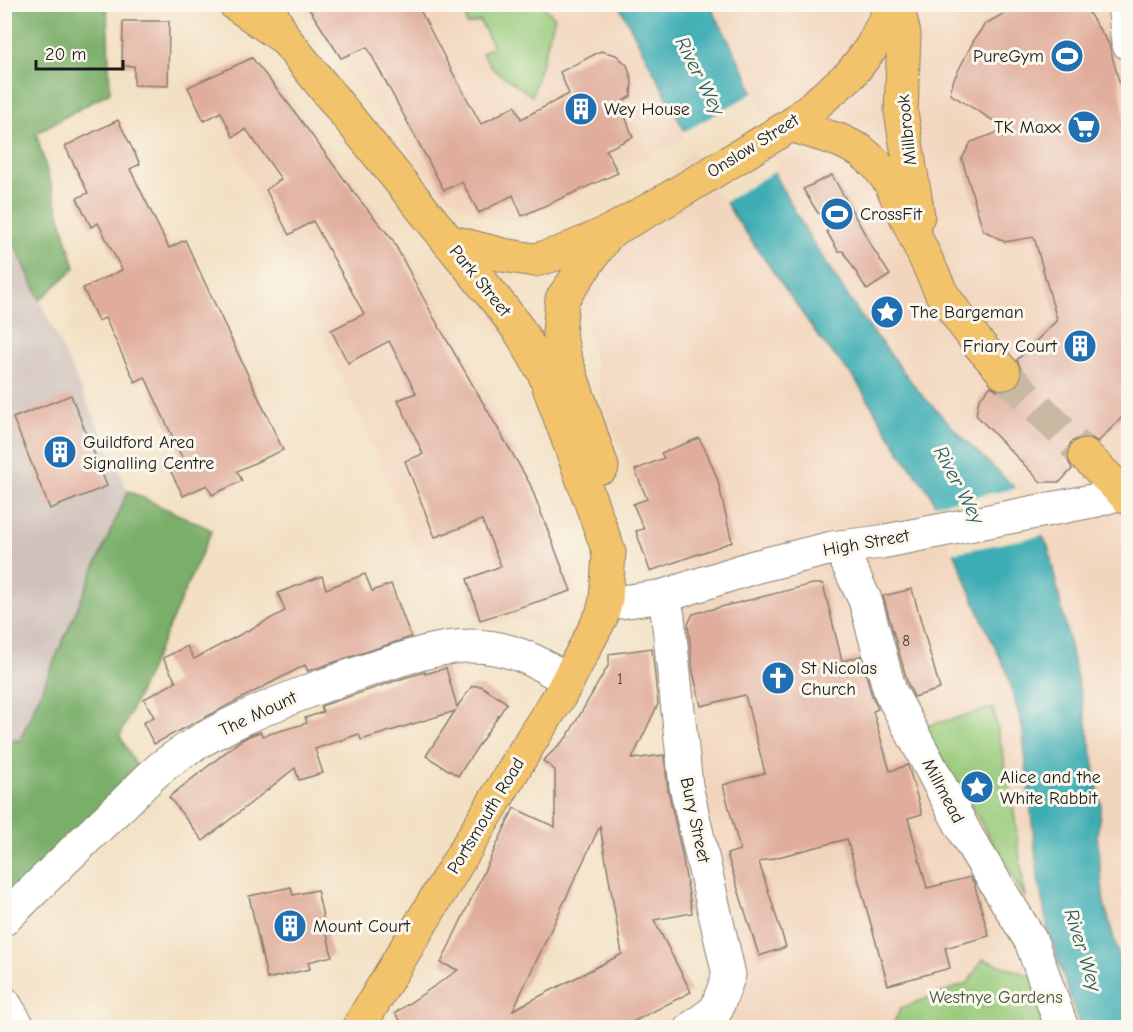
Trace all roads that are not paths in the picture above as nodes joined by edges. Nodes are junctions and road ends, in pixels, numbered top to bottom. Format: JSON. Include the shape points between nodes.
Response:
{"nodes":[{"id":1,"x":235,"y":4,"type":"edge"},
{"id":2,"x":266,"y":4,"type":"edge"},
{"id":3,"x":893,"y":4,"type":"edge"},
{"id":4,"x":897,"y":4,"type":"edge"},
{"id":5,"x":1124,"y":4,"type":"edge"},
{"id":6,"x":285,"y":39,"type":"junction"},
{"id":7,"x":1128,"y":43,"type":"edge"},
{"id":8,"x":791,"y":125,"type":"junction"},
{"id":9,"x":609,"y":232,"type":"junction"},
{"id":10,"x":448,"y":241,"type":"junction"},
{"id":11,"x":924,"y":255,"type":"junction"},
{"id":12,"x":1004,"y":373,"type":"tunnel mouth"},
{"id":13,"x":1086,"y":454,"type":"tunnel mouth"},
{"id":14,"x":1119,"y":495,"type":"edge"},
{"id":15,"x":864,"y":544,"type":"junction"},
{"id":16,"x":609,"y":552,"type":"junction"},
{"id":17,"x":664,"y":596,"type":"junction"},
{"id":18,"x":606,"y":600,"type":"junction"},
{"id":19,"x":568,"y":681,"type":"junction"},
{"id":20,"x":4,"y":919,"type":"edge"},
{"id":21,"x":4,"y":1003,"type":"edge"},
{"id":22,"x":19,"y":1028,"type":"edge"},
{"id":23,"x":358,"y":1028,"type":"edge"},
{"id":24,"x":692,"y":1028,"type":"edge"},
{"id":25,"x":1062,"y":1028,"type":"edge"}],
"edges":[{"from":1,"to":6,"type":"main road"},
{"from":2,"to":6,"type":"main road","name":"Park Street"},
{"from":3,"to":8,"type":"main road","name":"Onslow Street","via":[[871,48],[851,74]]},
{"from":4,"to":11,"type":"main road","name":"Millbrook","via":[[904,34],[901,112]]},
{"from":5,"to":7,"type":"street"},
{"from":6,"to":10,"type":"main road","name":"Park Street"},
{"from":8,"to":9,"type":"main road","name":"Onslow Street"},
{"from":8,"to":11,"type":"main road","name":"Millbrook","via":[[841,141],[876,164],[890,182]]},
{"from":9,"to":10,"type":"main road","name":"Onslow Street","via":[[535,260]]},
{"from":9,"to":16,"type":"main road","name":"Onslow Street","via":[[562,299],[559,333],[608,486]]},
{"from":10,"to":16,"type":"main road","name":"Park Street","via":[[521,333],[544,373]]},
{"from":11,"to":12,"type":"main road","name":"Millbrook","via":[[942,294]]},
{"from":13,"to":14,"type":"main road"},
{"from":14,"to":15,"type":"street","name":"High Street"},
{"from":15,"to":17,"type":"street","name":"High Street","via":[[754,567]]},
{"from":15,"to":25,"type":"street","name":"Millmead","via":[[865,600],[890,691],[968,838],[1030,941]]},
{"from":16,"to":18,"type":"main road","name":"Park Street"},
{"from":17,"to":18,"type":"street","name":"High Street","via":[[621,602]]},
{"from":17,"to":24,"type":"street","name":"Bury Street","via":[[686,786],[729,975],[716,1010]]},
{"from":18,"to":19,"type":"main road","name":"Portsmouth Road"},
{"from":19,"to":20,"type":"street","name":"The Mount","via":[[514,652],[492,647],[453,647],[407,657],[286,699],[202,740],[166,763]]},
{"from":19,"to":23,"type":"main road","name":"Portsmouth Road"},
{"from":21,"to":22,"type":"street"}]}
